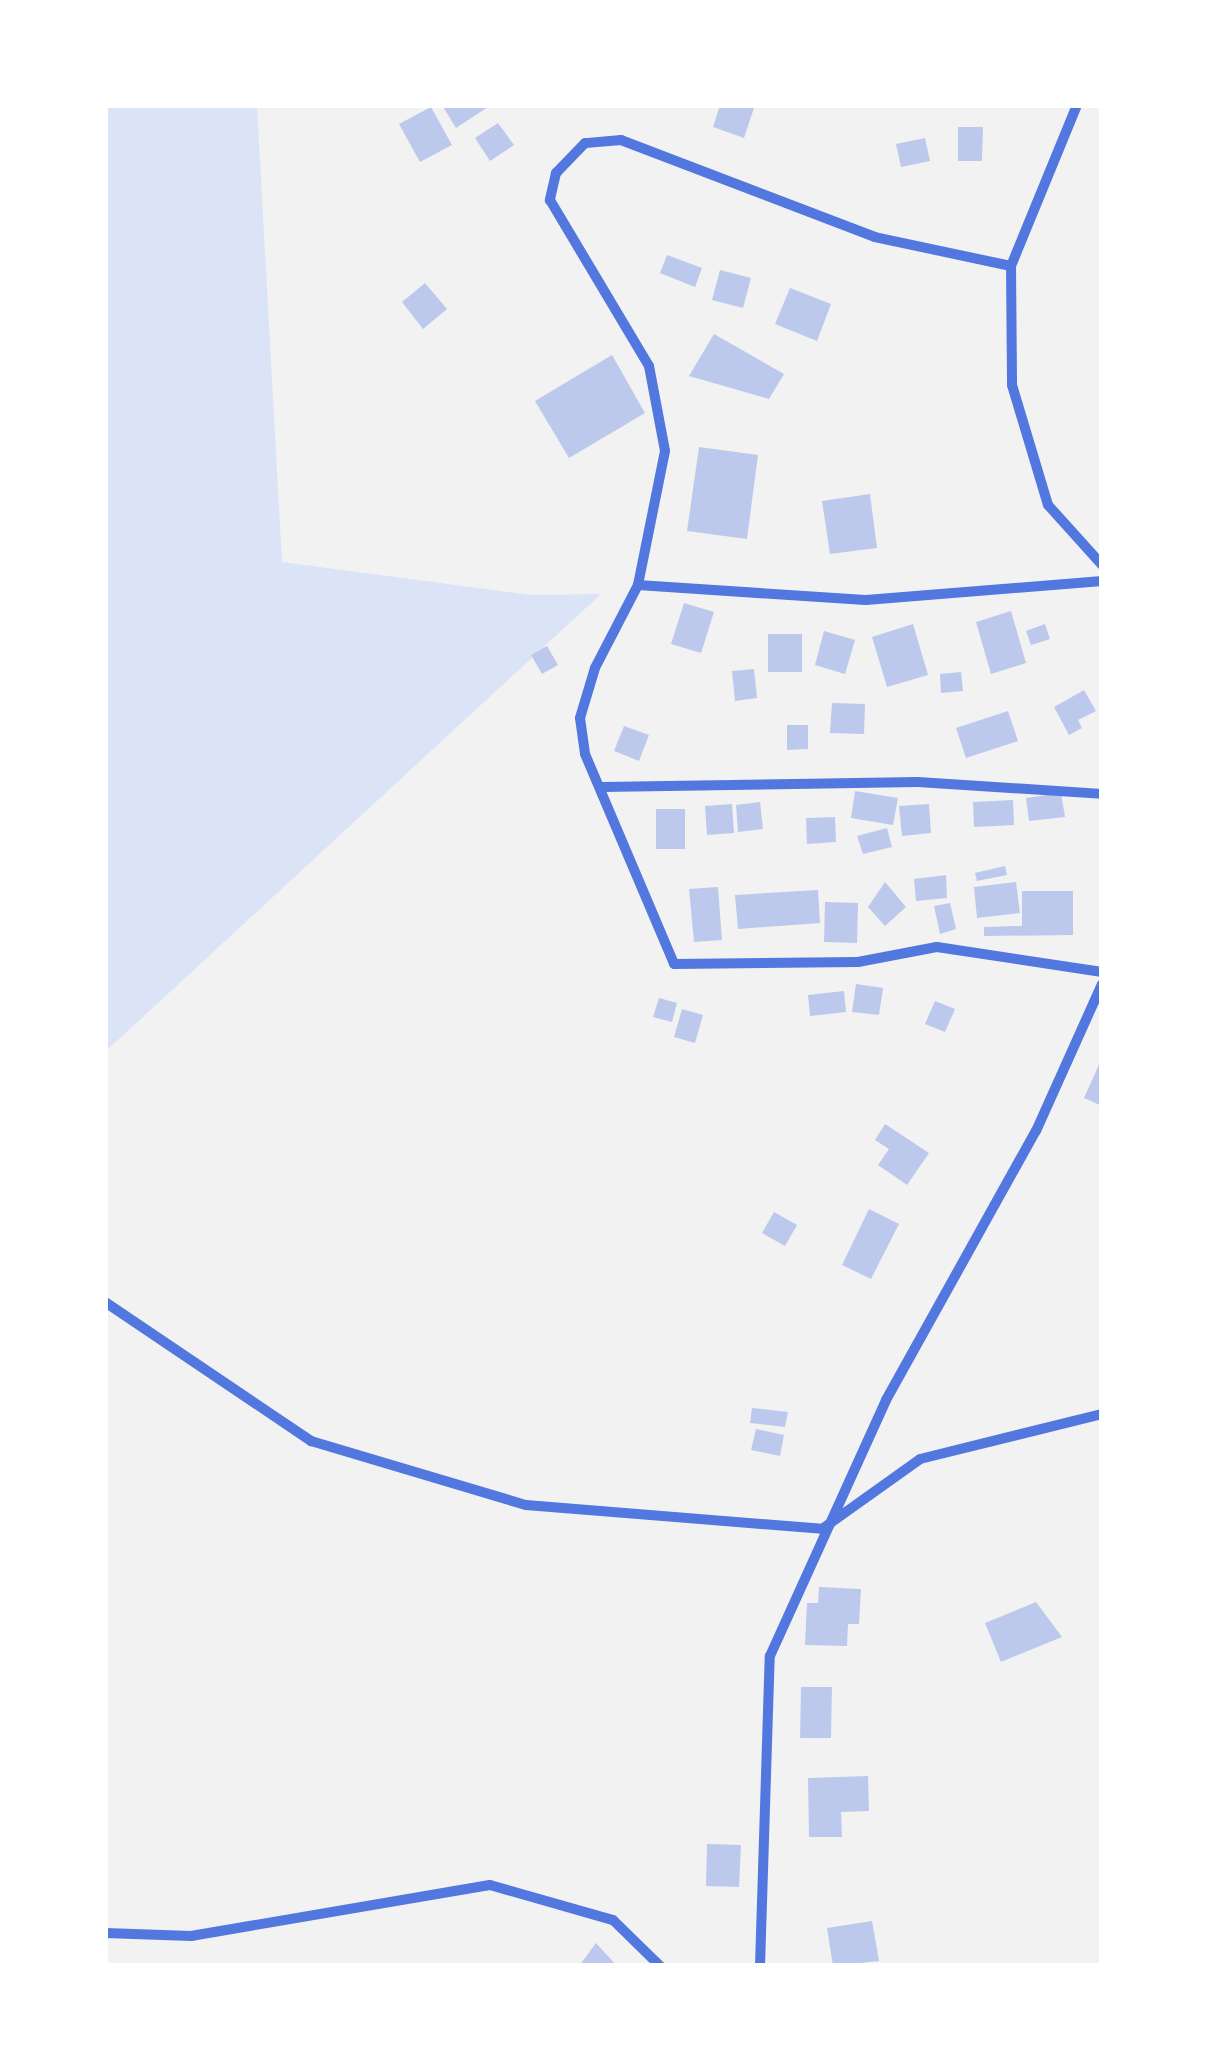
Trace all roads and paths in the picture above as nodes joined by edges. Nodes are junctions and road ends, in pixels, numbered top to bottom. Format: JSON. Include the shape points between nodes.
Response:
{"nodes":[{"id":1,"x":1076,"y":105,"type":"edge"},
{"id":2,"x":1010,"y":266,"type":"junction"},
{"id":3,"x":1102,"y":565,"type":"edge"},
{"id":4,"x":1102,"y":581,"type":"edge"},
{"id":5,"x":638,"y":585,"type":"junction"},
{"id":6,"x":602,"y":787,"type":"junction"},
{"id":7,"x":1102,"y":794,"type":"edge"},
{"id":8,"x":1102,"y":972,"type":"edge"},
{"id":9,"x":1102,"y":984,"type":"edge"},
{"id":10,"x":105,"y":1302,"type":"edge"},
{"id":11,"x":1102,"y":1414,"type":"edge"},
{"id":12,"x":822,"y":1529,"type":"junction"},
{"id":13,"x":105,"y":1933,"type":"edge"},
{"id":14,"x":660,"y":1966,"type":"edge"},
{"id":15,"x":760,"y":1966,"type":"edge"}],
"edges":[{"from":1,"to":2,"type":"street"},
{"from":2,"to":3,"type":"street","via":[[1012,385],[1048,505]]},
{"from":2,"to":5,"type":"street","via":[[875,237],[621,140],[585,143],[575,151],[556,172],[550,200],[650,366],[665,451]]},
{"from":4,"to":5,"type":"street","via":[[866,600]]},
{"from":5,"to":6,"type":"street","via":[[595,668],[580,718],[584,754]]},
{"from":6,"to":7,"type":"street","via":[[918,782]]},
{"from":6,"to":8,"type":"street","via":[[674,964],[858,962],[937,947]]},
{"from":9,"to":12,"type":"street","via":[[1036,1130]]},
{"from":10,"to":12,"type":"street","via":[[311,1441],[526,1504]]},
{"from":11,"to":12,"type":"street","via":[[920,1459]]},
{"from":12,"to":15,"type":"street","via":[[770,1656]]},
{"from":13,"to":14,"type":"street","via":[[190,1936],[490,1885],[612,1920]]}]}
